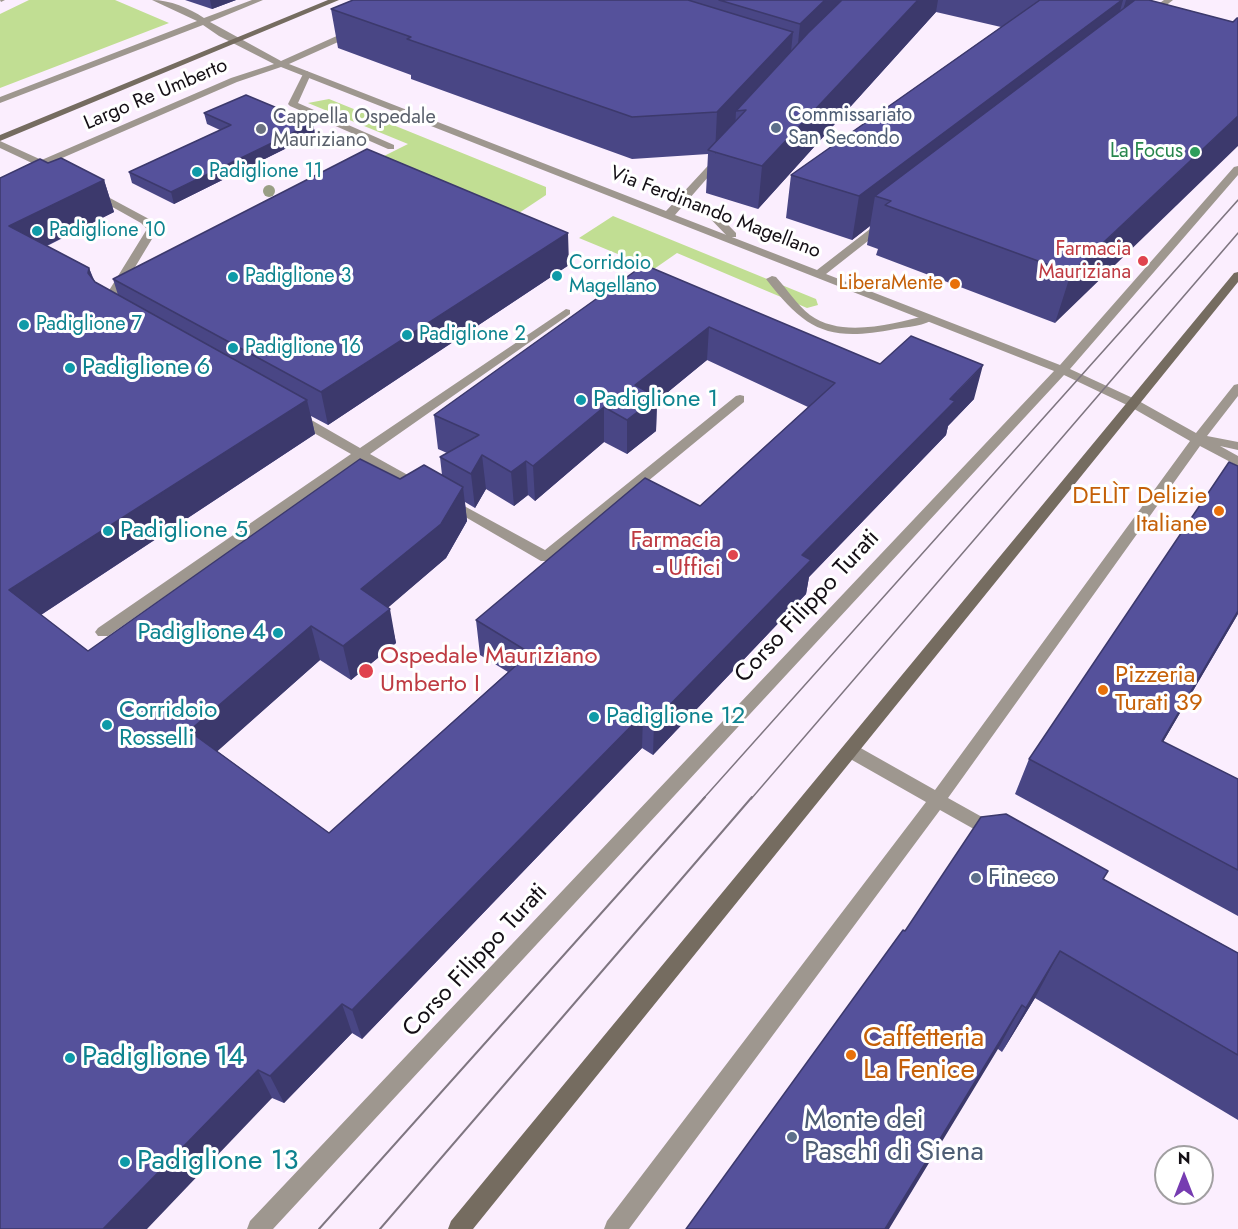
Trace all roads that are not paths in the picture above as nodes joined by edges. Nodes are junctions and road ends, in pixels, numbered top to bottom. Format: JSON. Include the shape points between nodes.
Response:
{"nodes":[{"id":1,"x":156,"y":0,"type":"edge"},
{"id":2,"x":259,"y":0,"type":"edge"},
{"id":3,"x":335,"y":0,"type":"edge"},
{"id":4,"x":1169,"y":0,"type":"edge"},
{"id":5,"x":206,"y":22,"type":"junction"},
{"id":6,"x":1136,"y":25,"type":"edge"},
{"id":7,"x":358,"y":30,"type":"edge"},
{"id":8,"x":236,"y":41,"type":"junction"},
{"id":9,"x":281,"y":64,"type":"junction"},
{"id":10,"x":307,"y":74,"type":"junction"},
{"id":11,"x":0,"y":100,"type":"edge"},
{"id":12,"x":0,"y":138,"type":"edge"},
{"id":13,"x":0,"y":144,"type":"edge"},
{"id":14,"x":391,"y":147,"type":"dead end"},
{"id":15,"x":730,"y":147,"type":"edge"},
{"id":16,"x":43,"y":164,"type":"junction"},
{"id":17,"x":1238,"y":169,"type":"edge"},
{"id":18,"x":63,"y":175,"type":"edge"},
{"id":19,"x":0,"y":182,"type":"edge"},
{"id":20,"x":84,"y":186,"type":"edge"},
{"id":21,"x":704,"y":206,"type":"dead end"},
{"id":22,"x":668,"y":216,"type":"junction"},
{"id":23,"x":894,"y":216,"type":"edge"},
{"id":24,"x":732,"y":235,"type":"dead end"},
{"id":25,"x":1238,"y":274,"type":"edge"},
{"id":26,"x":818,"y":275,"type":"junction"},
{"id":27,"x":772,"y":279,"type":"dead end"},
{"id":28,"x":566,"y":312,"type":"dead end"},
{"id":29,"x":123,"y":317,"type":"edge"},
{"id":30,"x":929,"y":318,"type":"junction"},
{"id":31,"x":1062,"y":370,"type":"junction"},
{"id":32,"x":1238,"y":388,"type":"edge"},
{"id":33,"x":740,"y":399,"type":"dead end"},
{"id":34,"x":1133,"y":403,"type":"junction"},
{"id":35,"x":289,"y":413,"type":"edge"},
{"id":36,"x":1198,"y":438,"type":"junction"},
{"id":37,"x":1238,"y":446,"type":"edge"},
{"id":38,"x":362,"y":455,"type":"junction"},
{"id":39,"x":1238,"y":462,"type":"edge"},
{"id":40,"x":103,"y":632,"type":"dead end"},
{"id":41,"x":851,"y":751,"type":"junction"},
{"id":42,"x":937,"y":800,"type":"junction"},
{"id":43,"x":1009,"y":841,"type":"edge"},
{"id":44,"x":258,"y":1229,"type":"edge"},
{"id":45,"x":459,"y":1229,"type":"edge"},
{"id":46,"x":615,"y":1229,"type":"edge"}],
"edges":[{"from":1,"to":5,"type":"street","name":"Largo Re Umberto"},
{"from":2,"to":5,"type":"street"},
{"from":3,"to":8,"type":"main road"},
{"from":4,"to":6,"type":"street"},
{"from":5,"to":8,"type":"street","name":"Largo Re Umberto"},
{"from":5,"to":11,"type":"street","name":"Largo Re Umberto"},
{"from":7,"to":9,"type":"street"},
{"from":8,"to":9,"type":"street","name":"Largo Re Umberto"},
{"from":8,"to":12,"type":"main road","name":"Largo Re Umberto"},
{"from":9,"to":10,"type":"street","name":"Via Ferdinando Magellano"},
{"from":9,"to":16,"type":"street","name":"Largo Re Umberto","via":[[234,80]]},
{"from":10,"to":14,"type":"street","via":[[293,104]]},
{"from":10,"to":22,"type":"street","name":"Via Ferdinando Magellano"},
{"from":13,"to":16,"type":"street"},
{"from":15,"to":22,"type":"street"},
{"from":16,"to":18,"type":"street"},
{"from":16,"to":19,"type":"street","name":"Largo Re Umberto"},
{"from":17,"to":31,"type":"street","name":"Corso Filippo Turati"},
{"from":20,"to":29,"type":"street","via":[[145,220],[153,229],[108,305]]},
{"from":21,"to":24,"type":"street"},
{"from":22,"to":26,"type":"street","name":"Via Ferdinando Magellano"},
{"from":23,"to":26,"type":"street"},
{"from":25,"to":34,"type":"main road"},
{"from":26,"to":30,"type":"street","name":"Via Ferdinando Magellano"},
{"from":27,"to":30,"type":"street","via":[[809,320],[838,330],[888,328]]},
{"from":28,"to":38,"type":"street"},
{"from":30,"to":31,"type":"street","name":"Via Ferdinando Magellano"},
{"from":31,"to":34,"type":"street","name":"Via Ferdinando Magellano"},
{"from":31,"to":44,"type":"street","name":"Corso Filippo Turati"},
{"from":32,"to":36,"type":"street"},
{"from":33,"to":38,"type":"street","via":[[546,557]]},
{"from":34,"to":36,"type":"street","name":"Via Ferdinando Magellano"},
{"from":34,"to":41,"type":"main road"},
{"from":35,"to":38,"type":"street"},
{"from":36,"to":37,"type":"street"},
{"from":36,"to":39,"type":"street"},
{"from":36,"to":42,"type":"street"},
{"from":38,"to":40,"type":"street"},
{"from":41,"to":42,"type":"street"},
{"from":41,"to":45,"type":"main road"},
{"from":42,"to":43,"type":"street"},
{"from":42,"to":46,"type":"street"}]}
